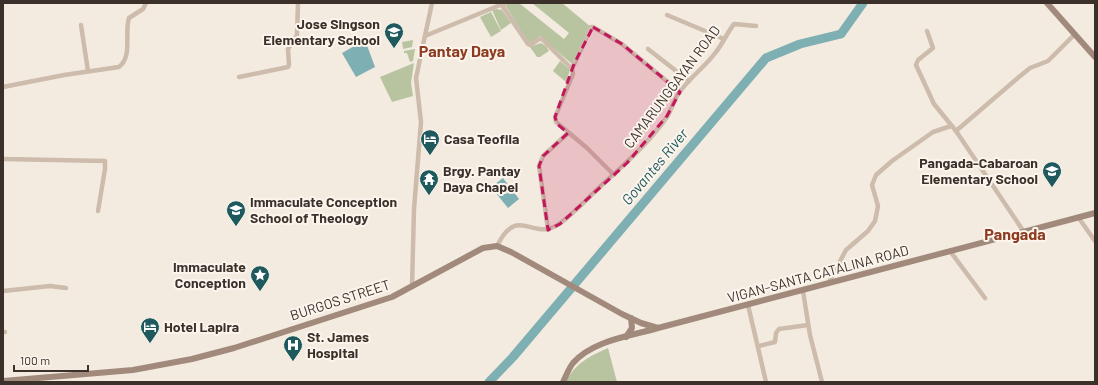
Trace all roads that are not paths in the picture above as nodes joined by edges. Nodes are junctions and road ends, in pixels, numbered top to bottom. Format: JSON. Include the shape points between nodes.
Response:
{"nodes":[{"id":1,"x":146,"y":3,"type":"edge"},
{"id":2,"x":298,"y":3,"type":"edge"},
{"id":3,"x":432,"y":3,"type":"edge"},
{"id":4,"x":1047,"y":3,"type":"edge"},
{"id":5,"x":503,"y":4,"type":"edge"},
{"id":6,"x":667,"y":15,"type":"dead end"},
{"id":7,"x":81,"y":25,"type":"dead end"},
{"id":8,"x":756,"y":26,"type":"dead end"},
{"id":9,"x":926,"y":31,"type":"dead end"},
{"id":10,"x":1075,"y":34,"type":"junction"},
{"id":11,"x":425,"y":36,"type":"junction"},
{"id":12,"x":724,"y":39,"type":"junction"},
{"id":13,"x":648,"y":49,"type":"dead end"},
{"id":14,"x":1095,"y":57,"type":"edge"},
{"id":15,"x":572,"y":69,"type":"junction"},
{"id":16,"x":88,"y":71,"type":"junction"},
{"id":17,"x":239,"y":77,"type":"dead end"},
{"id":18,"x":689,"y":81,"type":"junction"},
{"id":19,"x":3,"y":87,"type":"edge"},
{"id":20,"x":680,"y":92,"type":"junction"},
{"id":21,"x":952,"y":126,"type":"junction"},
{"id":22,"x":956,"y":131,"type":"junction"},
{"id":23,"x":568,"y":133,"type":"junction"},
{"id":24,"x":3,"y":159,"type":"edge"},
{"id":25,"x":614,"y":175,"type":"junction"},
{"id":26,"x":98,"y":211,"type":"dead end"},
{"id":27,"x":1095,"y":213,"type":"edge"},
{"id":28,"x":1078,"y":217,"type":"junction"},
{"id":29,"x":548,"y":230,"type":"junction"},
{"id":30,"x":1024,"y":232,"type":"junction"},
{"id":31,"x":1095,"y":241,"type":"edge"},
{"id":32,"x":497,"y":246,"type":"junction"},
{"id":33,"x":950,"y":251,"type":"junction"},
{"id":34,"x":828,"y":284,"type":"junction"},
{"id":35,"x":412,"y":287,"type":"junction"},
{"id":36,"x":66,"y":288,"type":"dead end"},
{"id":37,"x":3,"y":291,"type":"edge"},
{"id":38,"x":803,"y":291,"type":"junction"},
{"id":39,"x":985,"y":298,"type":"dead end"},
{"id":40,"x":748,"y":306,"type":"junction"},
{"id":41,"x":631,"y":318,"type":"junction"},
{"id":42,"x":808,"y":325,"type":"junction"},
{"id":43,"x":658,"y":328,"type":"junction"},
{"id":44,"x":626,"y":337,"type":"junction"},
{"id":45,"x":758,"y":346,"type":"junction"},
{"id":46,"x":3,"y":381,"type":"edge"},
{"id":47,"x":563,"y":382,"type":"edge"},
{"id":48,"x":766,"y":382,"type":"edge"},
{"id":49,"x":822,"y":382,"type":"edge"}],
"edges":[{"from":1,"to":16,"type":"street","via":[[143,9],[128,18],[127,56],[124,62],[115,68]]},
{"from":2,"to":17,"type":"street","via":[[297,35],[288,49],[288,67]]},
{"from":3,"to":11,"type":"street"},
{"from":4,"to":10,"type":"main road"},
{"from":5,"to":11,"type":"street"},
{"from":5,"to":15,"type":"street","via":[[528,44],[542,40]]},
{"from":6,"to":12,"type":"street"},
{"from":7,"to":16,"type":"street"},
{"from":8,"to":12,"type":"street","name":"CAMARUNGGAYAN ROAD","via":[[734,23]]},
{"from":9,"to":21,"type":"street","via":[[933,48],[918,60],[916,65],[934,104]]},
{"from":10,"to":14,"type":"main road"},
{"from":10,"to":22,"type":"street","via":[[1048,61],[1030,68]]},
{"from":11,"to":35,"type":"street","via":[[416,78],[420,122]]},
{"from":12,"to":18,"type":"street","name":"CAMARUNGGAYAN ROAD","via":[[715,53]]},
{"from":13,"to":18,"type":"street"},
{"from":15,"to":20,"type":"street","via":[[593,27],[622,44]]},
{"from":15,"to":23,"type":"street","via":[[555,119],[556,124]]},
{"from":16,"to":19,"type":"street"},
{"from":18,"to":20,"type":"street","name":"CAMARUNGGAYAN ROAD"},
{"from":20,"to":25,"type":"street","name":"CAMARUNGGAYAN ROAD","via":[[661,125]]},
{"from":21,"to":22,"type":"street"},
{"from":21,"to":34,"type":"street","via":[[933,132],[876,175],[872,184],[878,206],[875,221],[868,231],[846,250]]},
{"from":22,"to":30,"type":"street"},
{"from":23,"to":25,"type":"street"},
{"from":23,"to":29,"type":"street","via":[[543,156],[539,166]]},
{"from":24,"to":26,"type":"street","via":[[104,161]]},
{"from":25,"to":29,"type":"street","name":"CAMARUNGGAYAN ROAD","via":[[563,221]]},
{"from":27,"to":28,"type":"main road","name":"VIGAN-SANTA CATALINA ROAD"},
{"from":28,"to":30,"type":"main road","name":"VIGAN-SANTA CATALINA ROAD"},
{"from":28,"to":31,"type":"street"},
{"from":29,"to":32,"type":"street","via":[[538,230],[525,224],[516,225],[505,231]]},
{"from":30,"to":33,"type":"main road","name":"VIGAN-SANTA CATALINA ROAD"},
{"from":32,"to":35,"type":"main road","name":"BURGOS STREET","via":[[483,248]]},
{"from":32,"to":41,"type":"main road"},
{"from":33,"to":34,"type":"main road","name":"VIGAN-SANTA CATALINA ROAD"},
{"from":33,"to":39,"type":"street"},
{"from":34,"to":38,"type":"main road","name":"VIGAN-SANTA CATALINA ROAD"},
{"from":35,"to":46,"type":"main road","name":"BURGOS STREET","via":[[373,304],[242,346],[192,359],[133,370]]},
{"from":36,"to":37,"type":"street","via":[[50,286]]},
{"from":38,"to":40,"type":"main road","name":"VIGAN-SANTA CATALINA ROAD"},
{"from":38,"to":42,"type":"street"},
{"from":40,"to":43,"type":"main road","name":"VIGAN-SANTA CATALINA ROAD"},
{"from":40,"to":45,"type":"street"},
{"from":41,"to":43,"type":"main road"},
{"from":41,"to":44,"type":"main road","via":[[632,328]]},
{"from":42,"to":45,"type":"street","via":[[779,329],[775,342]]},
{"from":42,"to":49,"type":"street"},
{"from":43,"to":44,"type":"main road","name":"VIGAN-SANTA CATALINA ROAD"},
{"from":44,"to":47,"type":"main road","name":"VIGAN-SANTA CATALINA ROAD","via":[[601,345],[583,355],[573,363]]},
{"from":45,"to":48,"type":"street"}]}
